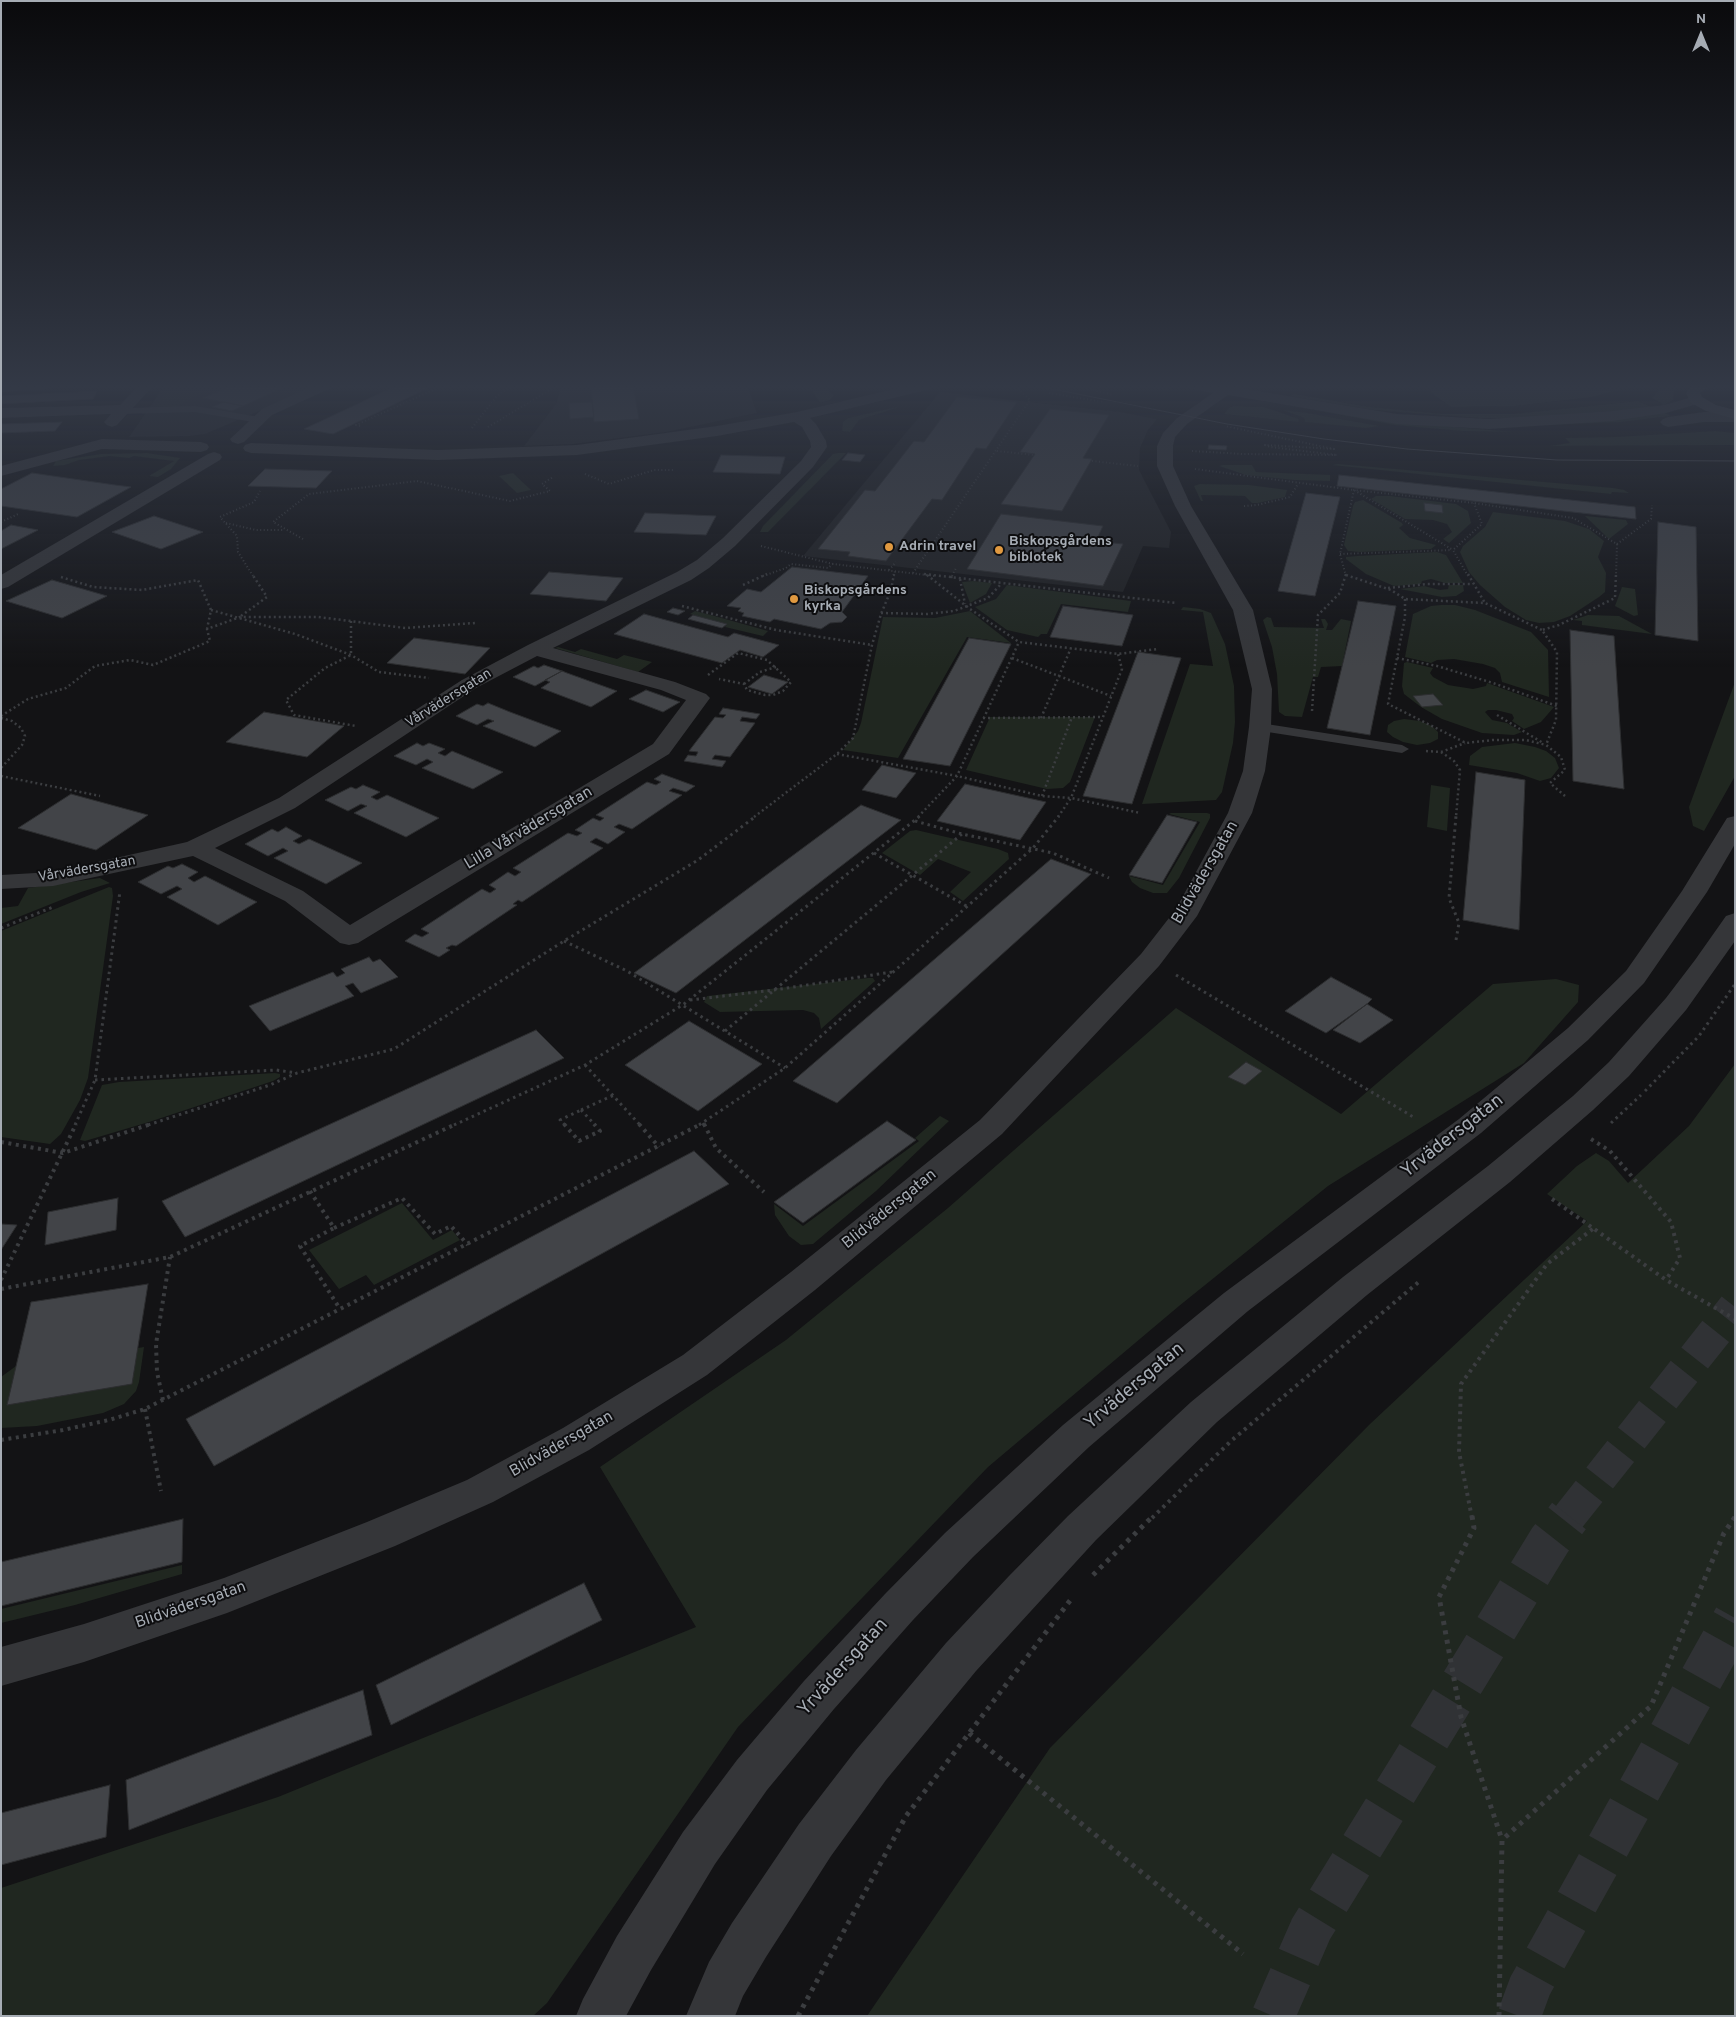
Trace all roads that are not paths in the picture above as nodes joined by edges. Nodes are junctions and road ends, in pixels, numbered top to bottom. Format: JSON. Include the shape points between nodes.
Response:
{"nodes":[{"id":1,"x":174,"y":479,"type":"edge"},
{"id":2,"x":792,"y":479,"type":"edge"},
{"id":3,"x":1178,"y":479,"type":"edge"},
{"id":4,"x":1,"y":583,"type":"edge"},
{"id":5,"x":535,"y":649,"type":"junction"},
{"id":6,"x":1260,"y":727,"type":"junction"},
{"id":7,"x":1402,"y":749,"type":"dead end"},
{"id":8,"x":1735,"y":823,"type":"edge"},
{"id":9,"x":195,"y":848,"type":"junction"},
{"id":10,"x":1,"y":882,"type":"edge"},
{"id":11,"x":1735,"y":921,"type":"edge"},
{"id":12,"x":1,"y":1667,"type":"edge"},
{"id":13,"x":600,"y":2016,"type":"edge"},
{"id":14,"x":710,"y":2016,"type":"edge"}],
"edges":[{"from":1,"to":4,"type":"street"},
{"from":2,"to":5,"type":"street","name":"Vårvädersgatan","via":[[729,542],[684,576]]},
{"from":3,"to":6,"type":"street","name":"Blidvädersgatan","via":[[1183,506],[1243,610],[1262,689]]},
{"from":5,"to":9,"type":"street","name":"Vårvädersgatan","via":[[469,684],[287,803]]},
{"from":5,"to":9,"type":"street","name":"Lilla Vårvädersgatan","via":[[668,686],[699,698],[661,749],[349,937],[294,896]]},
{"from":6,"to":7,"type":"lane"},
{"from":6,"to":12,"type":"street","name":"Blidvädersgatan","via":[[1254,771],[1240,813],[1188,911],[1150,960],[991,1127],[703,1359],[576,1439],[480,1491],[227,1595]]},
{"from":8,"to":13,"type":"street","name":"Yrvädersgatan","via":[[1694,892],[1635,977],[1578,1034],[1470,1126],[1236,1302],[1076,1436],[959,1545],[899,1607],[752,1775],[699,1848],[634,1953]]},
{"from":9,"to":10,"type":"street","name":"Vårvädersgatan","via":[[53,879]]},
{"from":11,"to":14,"type":"street","via":[[1676,1004],[1583,1103],[1204,1412],[1022,1588],[871,1765],[815,1840],[749,1940],[726,1979]]}]}
